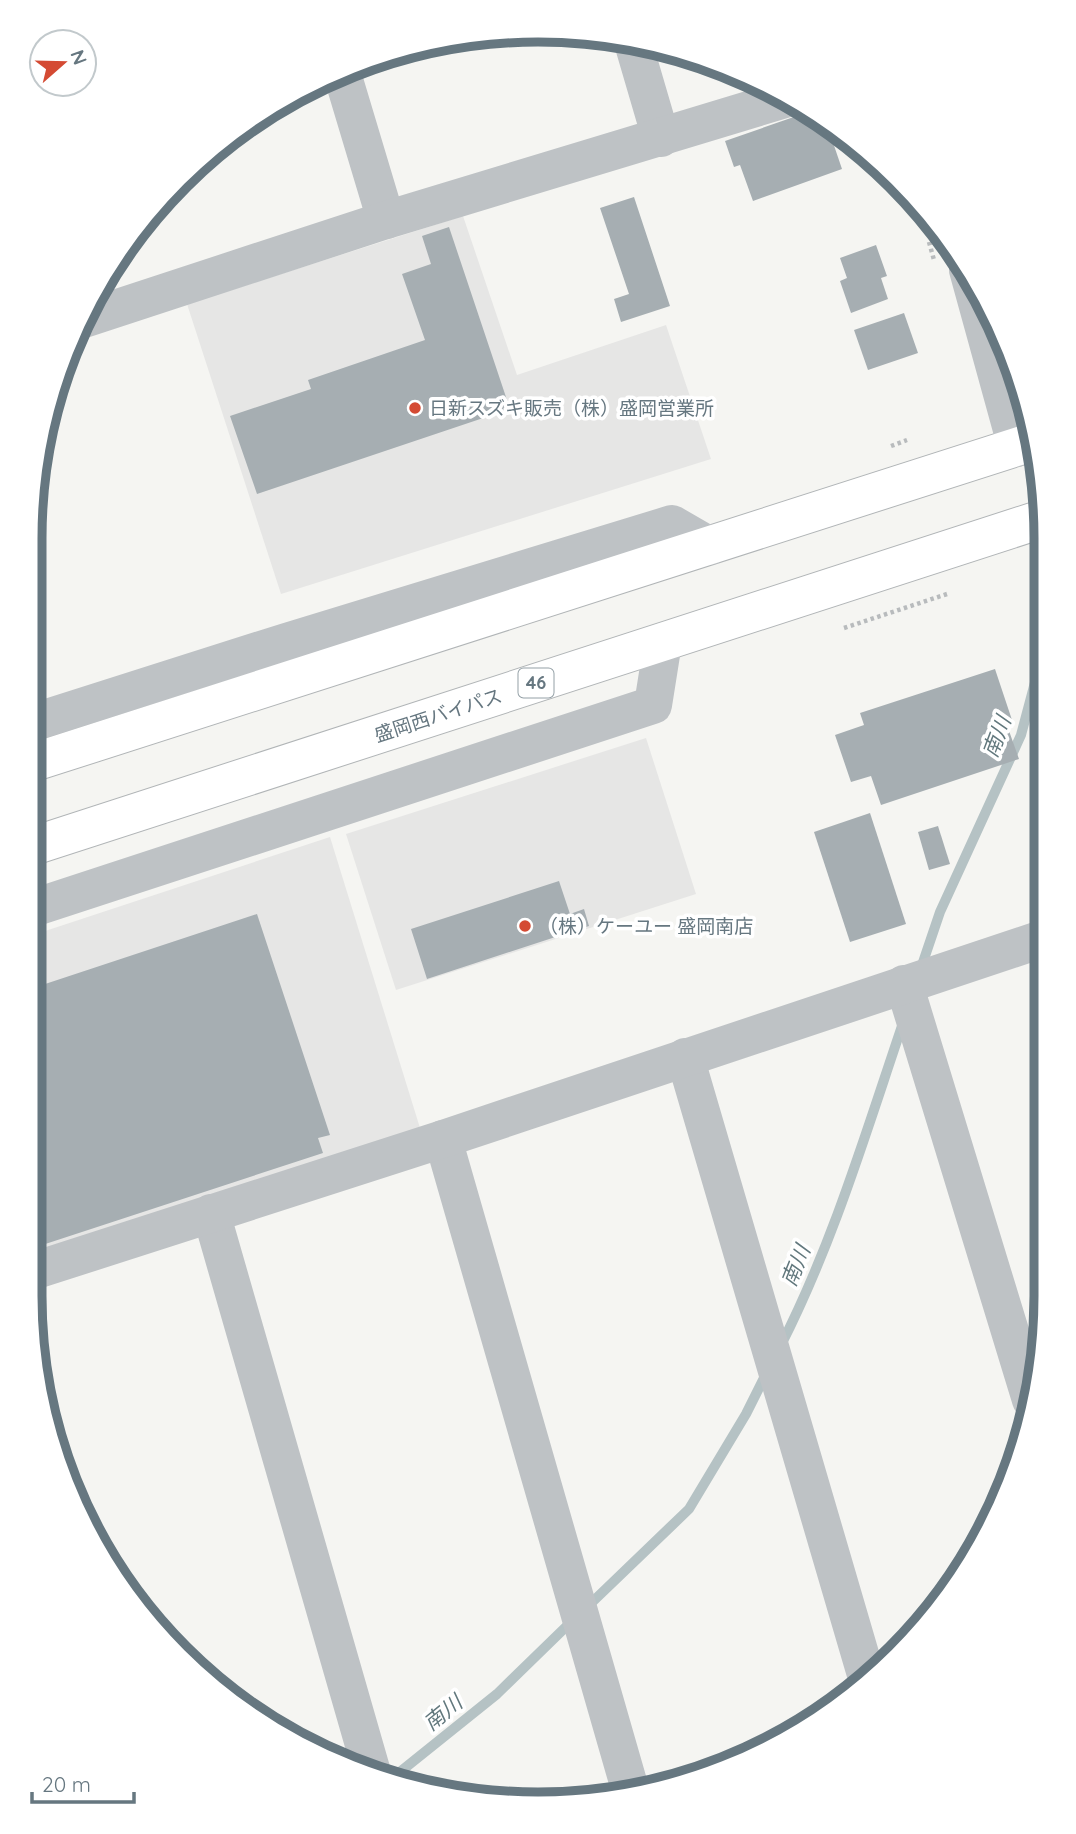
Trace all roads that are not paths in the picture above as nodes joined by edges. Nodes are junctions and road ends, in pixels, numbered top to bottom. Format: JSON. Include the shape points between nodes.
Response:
{"nodes":[{"id":1,"x":636,"y":52,"type":"edge"},
{"id":2,"x":344,"y":82,"type":"edge"},
{"id":3,"x":775,"y":102,"type":"edge"},
{"id":4,"x":661,"y":138,"type":"junction"},
{"id":5,"x":386,"y":220,"type":"junction"},
{"id":6,"x":95,"y":314,"type":"edge"},
{"id":7,"x":988,"y":330,"type":"edge"},
{"id":8,"x":1023,"y":435,"type":"edge"},
{"id":9,"x":1025,"y":445,"type":"edge"},
{"id":10,"x":1034,"y":526,"type":"edge"},
{"id":11,"x":710,"y":546,"type":"junction"},
{"id":12,"x":663,"y":642,"type":"junction"},
{"id":13,"x":42,"y":720,"type":"edge"},
{"id":14,"x":42,"y":759,"type":"edge"},
{"id":15,"x":42,"y":843,"type":"edge"},
{"id":16,"x":42,"y":905,"type":"edge"},
{"id":17,"x":1034,"y":942,"type":"edge"},
{"id":18,"x":904,"y":984,"type":"junction"},
{"id":19,"x":685,"y":1057,"type":"junction"},
{"id":20,"x":443,"y":1139,"type":"junction"},
{"id":21,"x":211,"y":1213,"type":"junction"},
{"id":22,"x":42,"y":1268,"type":"edge"},
{"id":23,"x":1026,"y":1383,"type":"edge"},
{"id":24,"x":864,"y":1669,"type":"edge"},
{"id":25,"x":369,"y":1762,"type":"edge"},
{"id":26,"x":628,"y":1783,"type":"edge"}],
"edges":[{"from":1,"to":4,"type":"street"},
{"from":2,"to":5,"type":"street"},
{"from":3,"to":4,"type":"street"},
{"from":4,"to":5,"type":"street"},
{"from":5,"to":6,"type":"street"},
{"from":7,"to":8,"type":"street"},
{"from":9,"to":11,"type":"highway"},
{"from":10,"to":12,"type":"highway","name":"盛岡西バイパス","number":"46"},
{"from":11,"to":13,"type":"street","via":[[673,524]]},
{"from":11,"to":14,"type":"highway"},
{"from":12,"to":15,"type":"highway","name":"盛岡西バイパス","number":"46"},
{"from":12,"to":16,"type":"street","via":[[653,705]]},
{"from":17,"to":18,"type":"street"},
{"from":18,"to":19,"type":"street"},
{"from":18,"to":23,"type":"street"},
{"from":19,"to":20,"type":"street"},
{"from":19,"to":24,"type":"street"},
{"from":20,"to":21,"type":"street"},
{"from":20,"to":26,"type":"street"},
{"from":21,"to":22,"type":"street"},
{"from":21,"to":25,"type":"street"}]}
